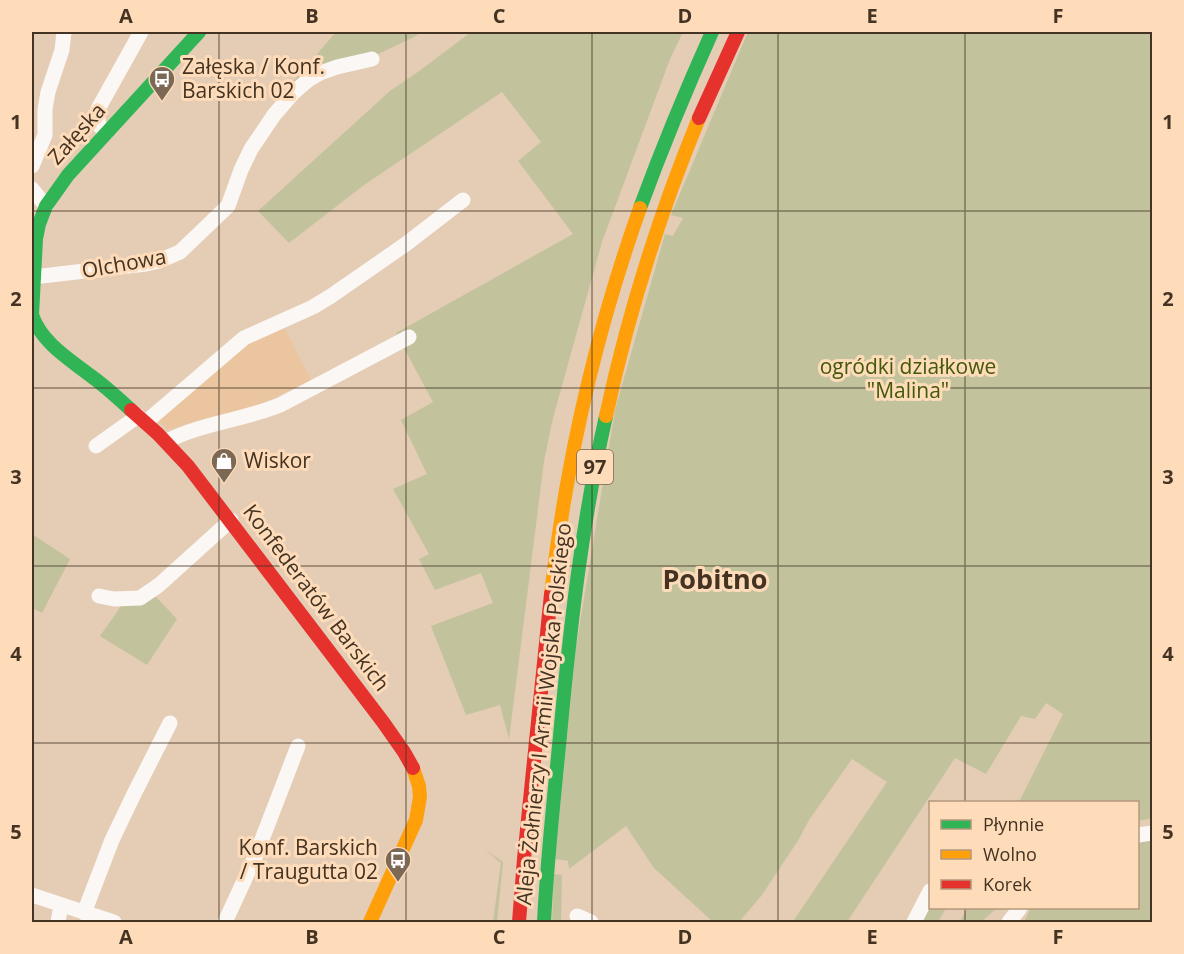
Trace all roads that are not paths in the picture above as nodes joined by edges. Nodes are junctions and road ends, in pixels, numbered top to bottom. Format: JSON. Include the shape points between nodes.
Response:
{"nodes":[{"id":1,"x":64,"y":32,"type":"edge"},
{"id":2,"x":141,"y":32,"type":"edge"},
{"id":3,"x":199,"y":32,"type":"edge"},
{"id":4,"x":712,"y":32,"type":"edge"},
{"id":5,"x":738,"y":32,"type":"edge"},
{"id":6,"x":372,"y":59,"type":"dead end"},
{"id":7,"x":106,"y":134,"type":"junction"},
{"id":8,"x":32,"y":166,"type":"edge"},
{"id":9,"x":32,"y":189,"type":"edge"},
{"id":10,"x":463,"y":200,"type":"dead end"},
{"id":11,"x":46,"y":206,"type":"junction"},
{"id":12,"x":33,"y":277,"type":"junction"},
{"id":13,"x":33,"y":323,"type":"edge"},
{"id":14,"x":409,"y":337,"type":"dead end"},
{"id":15,"x":142,"y":419,"type":"junction"},
{"id":16,"x":167,"y":441,"type":"junction"},
{"id":17,"x":96,"y":446,"type":"dead end"},
{"id":18,"x":231,"y":520,"type":"junction"},
{"id":19,"x":99,"y":596,"type":"dead end"},
{"id":20,"x":170,"y":723,"type":"dead end"},
{"id":21,"x":298,"y":746,"type":"dead end"},
{"id":22,"x":929,"y":893,"type":"edge"},
{"id":23,"x":32,"y":895,"type":"edge"},
{"id":24,"x":62,"y":905,"type":"junction"},
{"id":25,"x":1019,"y":909,"type":"edge"},
{"id":26,"x":84,"y":913,"type":"junction"},
{"id":27,"x":58,"y":922,"type":"edge"},
{"id":28,"x":114,"y":922,"type":"edge"},
{"id":29,"x":225,"y":922,"type":"edge"},
{"id":30,"x":370,"y":922,"type":"edge"},
{"id":31,"x":519,"y":922,"type":"edge"},
{"id":32,"x":544,"y":922,"type":"edge"},
{"id":33,"x":914,"y":922,"type":"edge"},
{"id":34,"x":1009,"y":922,"type":"edge"}],
"edges":[{"from":1,"to":8,"type":"street","via":[[48,92],[45,135]]},
{"from":2,"to":7,"type":"street","via":[[98,109],[98,123]]},
{"from":3,"to":7,"type":"main road","name":"Załęska"},
{"from":4,"to":31,"type":"main road","name":"Aleja Żołnierzy I Armii Wojska Polskiego","number":"97","via":[[666,140],[634,229],[576,439],[548,616]]},
{"from":5,"to":32,"type":"main road","name":"Aleja Żołnierzy I Armii Wojska Polskiego","number":"97","via":[[704,106],[663,214],[640,283],[606,413],[572,610]]},
{"from":6,"to":12,"type":"street","name":"Olchowa","via":[[321,73],[293,93],[251,149],[228,206],[180,252],[146,264]]},
{"from":7,"to":11,"type":"main road","name":"Załęska"},
{"from":9,"to":11,"type":"street"},
{"from":10,"to":15,"type":"street","via":[[332,296],[244,338]]},
{"from":11,"to":12,"type":"main road","name":"Załęska","via":[[38,232]]},
{"from":12,"to":13,"type":"main road","name":"Załęska"},
{"from":13,"to":15,"type":"main road","name":"Konfederatów Barskich","via":[[49,342]]},
{"from":14,"to":16,"type":"street","via":[[280,405],[201,427]]},
{"from":15,"to":16,"type":"main road","name":"Konfederatów Barskich"},
{"from":15,"to":17,"type":"street"},
{"from":16,"to":18,"type":"main road","name":"Konfederatów Barskich"},
{"from":18,"to":19,"type":"street","via":[[140,598]]},
{"from":18,"to":30,"type":"main road","name":"Konfederatów Barskich","via":[[399,744],[419,784],[418,816]]},
{"from":20,"to":26,"type":"street","via":[[112,840]]},
{"from":21,"to":29,"type":"street"},
{"from":22,"to":33,"type":"street"},
{"from":23,"to":24,"type":"street"},
{"from":24,"to":26,"type":"street"},
{"from":24,"to":27,"type":"street"},
{"from":25,"to":34,"type":"street"},
{"from":26,"to":28,"type":"street"}]}
